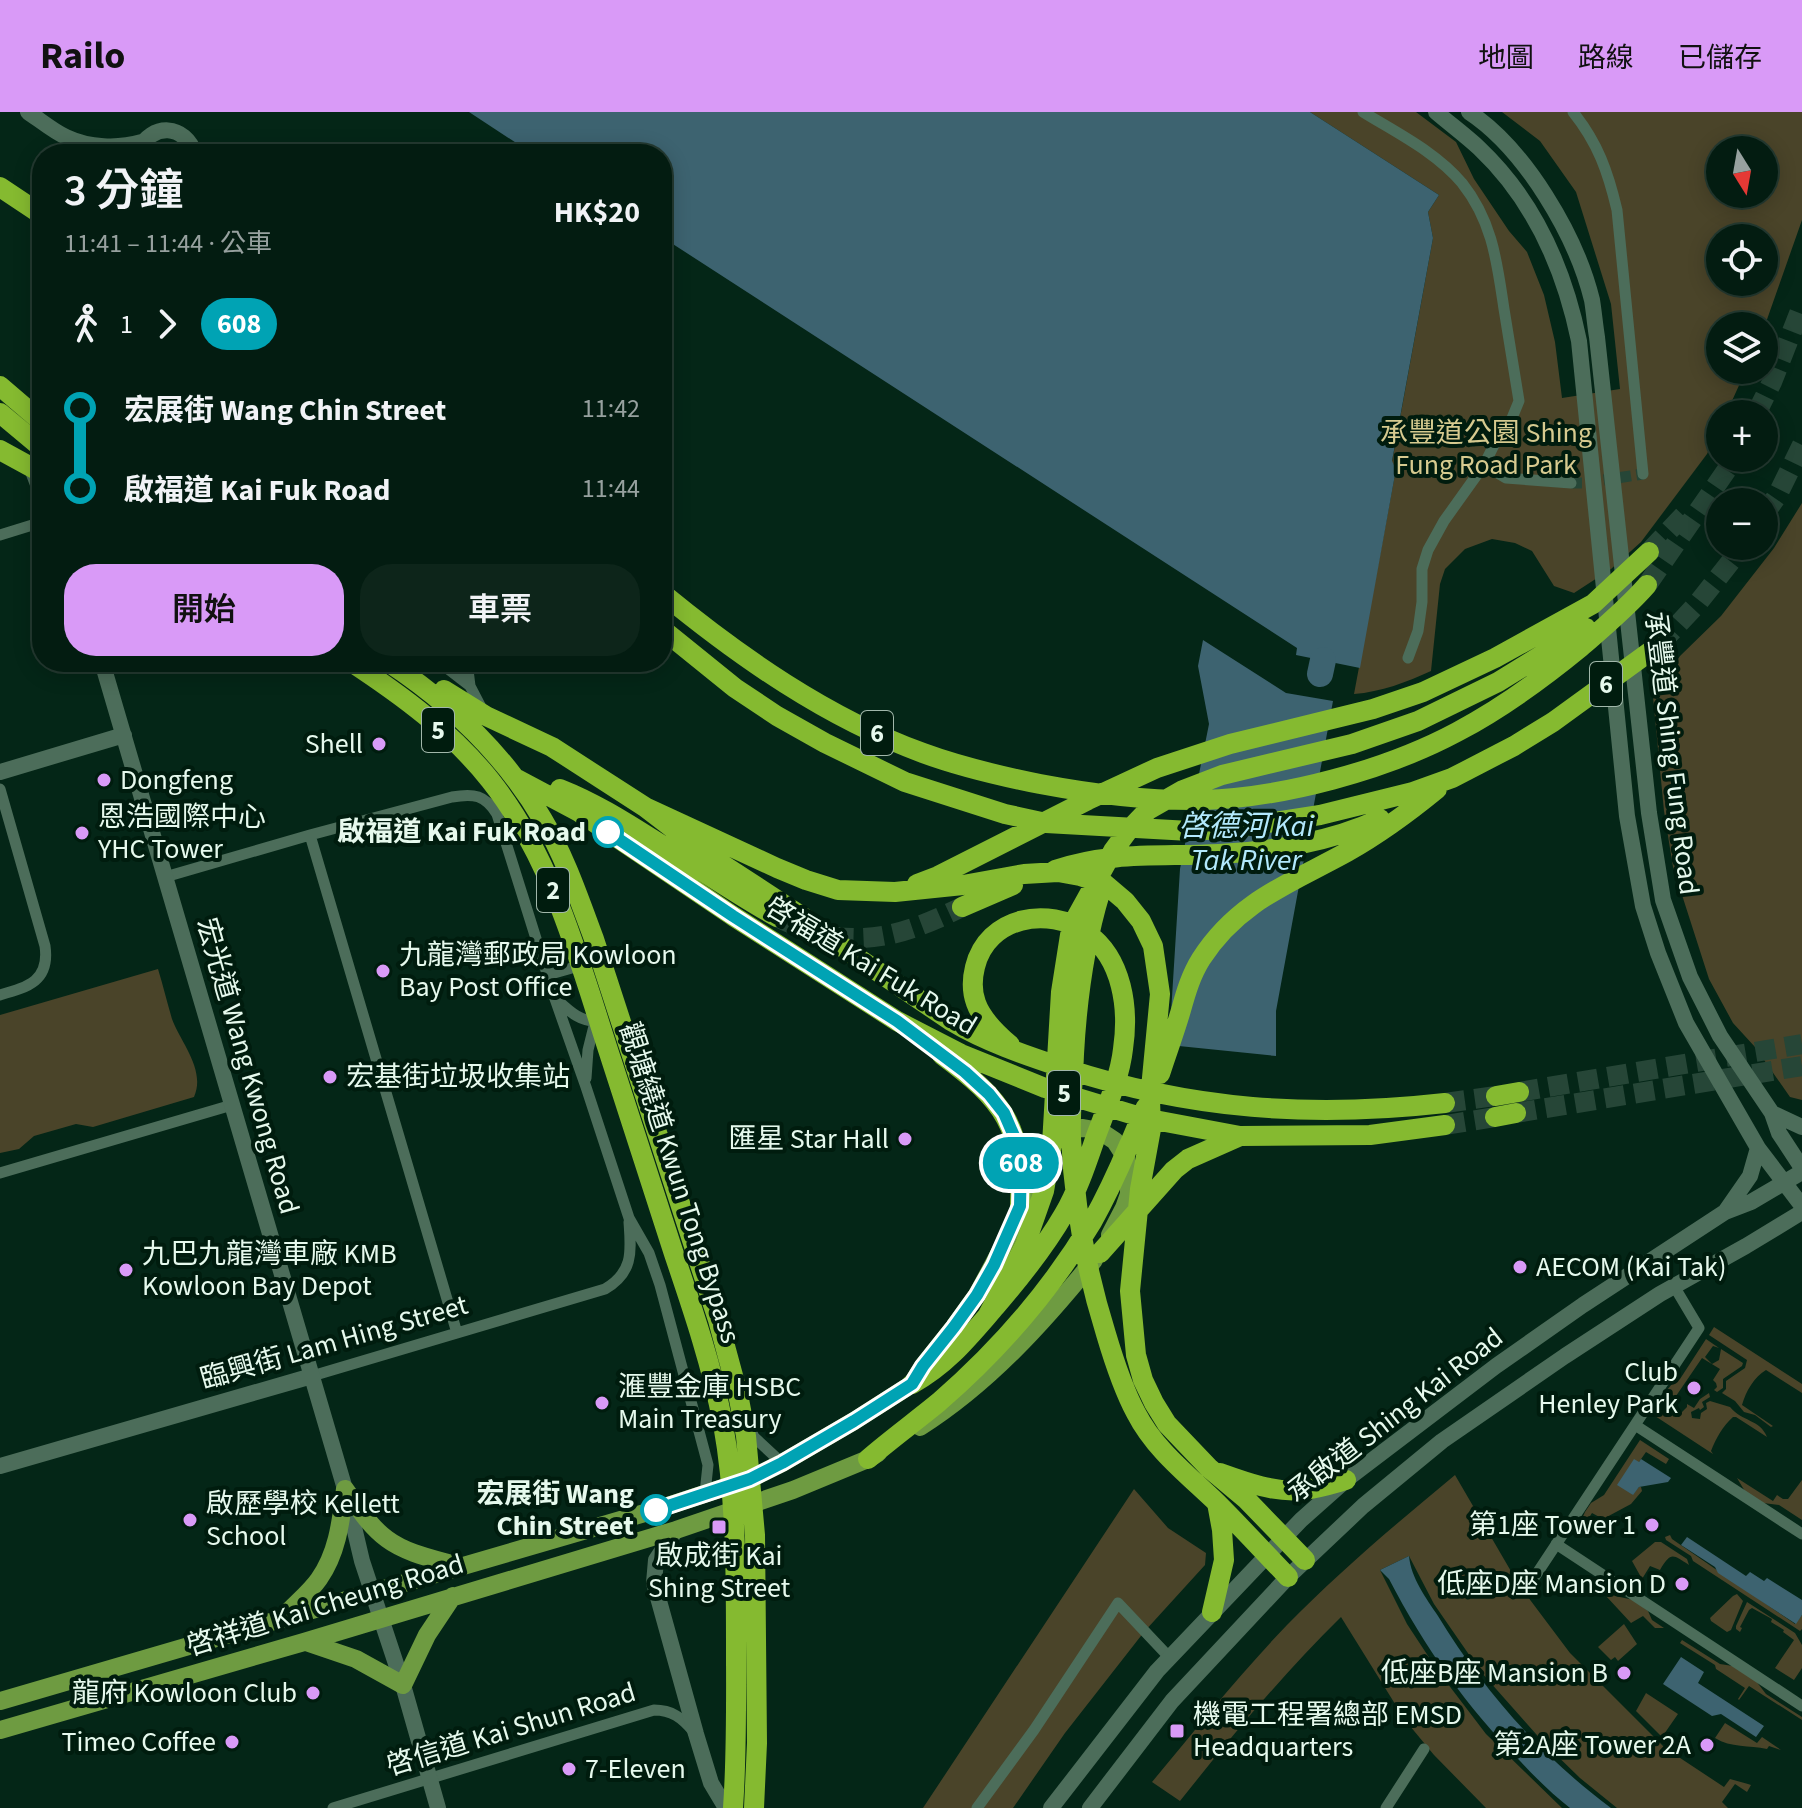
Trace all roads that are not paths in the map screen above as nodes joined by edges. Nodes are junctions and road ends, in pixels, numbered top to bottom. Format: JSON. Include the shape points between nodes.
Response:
{"nodes":[{"id":1,"x":28,"y":112,"type":"edge"},
{"id":2,"x":1363,"y":112,"type":"edge"},
{"id":3,"x":1436,"y":112,"type":"edge"},
{"id":4,"x":1573,"y":112,"type":"edge"},
{"id":5,"x":1474,"y":114,"type":"edge"},
{"id":6,"x":67,"y":138,"type":"junction"},
{"id":7,"x":78,"y":144,"type":"edge"},
{"id":8,"x":91,"y":144,"type":"edge"},
{"id":9,"x":143,"y":144,"type":"edge"},
{"id":10,"x":191,"y":144,"type":"edge"},
{"id":11,"x":0,"y":187,"type":"edge"},
{"id":12,"x":32,"y":208,"type":"edge"},
{"id":13,"x":0,"y":386,"type":"edge"},
{"id":14,"x":0,"y":411,"type":"edge"},
{"id":15,"x":32,"y":413,"type":"edge"},
{"id":16,"x":32,"y":429,"type":"edge"},
{"id":17,"x":32,"y":439,"type":"edge"},
{"id":18,"x":0,"y":450,"type":"edge"},
{"id":19,"x":1484,"y":465,"type":"junction"},
{"id":20,"x":32,"y":467,"type":"edge"},
{"id":21,"x":1643,"y":474,"type":"dead end"},
{"id":22,"x":1571,"y":483,"type":"tunnel mouth"},
{"id":23,"x":32,"y":525,"type":"edge"},
{"id":24,"x":0,"y":535,"type":"edge"},
{"id":25,"x":1649,"y":552,"type":"tunnel mouth"},
{"id":26,"x":672,"y":601,"type":"edge"},
{"id":27,"x":672,"y":637,"type":"edge"},
{"id":28,"x":1659,"y":645,"type":"tunnel mouth"},
{"id":29,"x":1408,"y":658,"type":"dead end"},
{"id":30,"x":105,"y":672,"type":"edge"},
{"id":31,"x":349,"y":672,"type":"edge"},
{"id":32,"x":366,"y":672,"type":"edge"},
{"id":33,"x":401,"y":672,"type":"edge"},
{"id":34,"x":416,"y":672,"type":"edge"},
{"id":35,"x":452,"y":672,"type":"edge"},
{"id":36,"x":468,"y":672,"type":"edge"},
{"id":37,"x":470,"y":686,"type":"junction"},
{"id":38,"x":486,"y":716,"type":"junction"},
{"id":39,"x":124,"y":735,"type":"junction"},
{"id":40,"x":496,"y":767,"type":"junction"},
{"id":41,"x":0,"y":772,"type":"edge"},
{"id":42,"x":1452,"y":778,"type":"junction"},
{"id":43,"x":0,"y":789,"type":"edge"},
{"id":44,"x":1168,"y":799,"type":"edge"},
{"id":45,"x":1168,"y":799,"type":"edge"},
{"id":46,"x":1168,"y":799,"type":"edge"},
{"id":47,"x":1168,"y":799,"type":"edge"},
{"id":48,"x":645,"y":807,"type":"junction"},
{"id":49,"x":310,"y":835,"type":"junction"},
{"id":50,"x":504,"y":836,"type":"junction"},
{"id":51,"x":1349,"y":841,"type":"junction"},
{"id":52,"x":1105,"y":855,"type":"junction"},
{"id":53,"x":165,"y":877,"type":"junction"},
{"id":54,"x":895,"y":892,"type":"junction"},
{"id":55,"x":962,"y":907,"type":"tunnel mouth"},
{"id":56,"x":777,"y":917,"type":"tunnel mouth"},
{"id":57,"x":547,"y":975,"type":"junction"},
{"id":58,"x":0,"y":995,"type":"edge"},
{"id":59,"x":554,"y":996,"type":"junction"},
{"id":60,"x":897,"y":1021,"type":"junction"},
{"id":61,"x":595,"y":1022,"type":"junction"},
{"id":62,"x":1019,"y":1053,"type":"junction"},
{"id":63,"x":638,"y":1067,"type":"junction"},
{"id":64,"x":586,"y":1087,"type":"junction"},
{"id":65,"x":1519,"y":1092,"type":"tunnel mouth"},
{"id":66,"x":1496,"y":1096,"type":"tunnel mouth"},
{"id":67,"x":1150,"y":1099,"type":"junction"},
{"id":68,"x":1445,"y":1103,"type":"tunnel mouth"},
{"id":69,"x":232,"y":1105,"type":"junction"},
{"id":70,"x":1772,"y":1113,"type":"junction"},
{"id":71,"x":1445,"y":1125,"type":"tunnel mouth"},
{"id":72,"x":1802,"y":1127,"type":"edge"},
{"id":73,"x":1240,"y":1136,"type":"junction"},
{"id":74,"x":1758,"y":1148,"type":"junction"},
{"id":75,"x":1802,"y":1170,"type":"edge"},
{"id":76,"x":0,"y":1173,"type":"edge"},
{"id":77,"x":1784,"y":1183,"type":"junction"},
{"id":78,"x":1020,"y":1206,"type":"junction"},
{"id":79,"x":1802,"y":1209,"type":"edge"},
{"id":80,"x":1725,"y":1212,"type":"junction"},
{"id":81,"x":629,"y":1218,"type":"junction"},
{"id":82,"x":1100,"y":1253,"type":"junction"},
{"id":83,"x":1674,"y":1286,"type":"junction"},
{"id":84,"x":988,"y":1315,"type":"junction"},
{"id":85,"x":457,"y":1333,"type":"junction"},
{"id":86,"x":732,"y":1350,"type":"junction"},
{"id":87,"x":312,"y":1376,"type":"junction"},
{"id":88,"x":686,"y":1377,"type":"junction"},
{"id":89,"x":912,"y":1384,"type":"junction"},
{"id":90,"x":1635,"y":1425,"type":"junction"},
{"id":91,"x":868,"y":1459,"type":"junction"},
{"id":92,"x":782,"y":1463,"type":"junction"},
{"id":93,"x":0,"y":1466,"type":"edge"},
{"id":94,"x":1209,"y":1468,"type":"junction"},
{"id":95,"x":1346,"y":1480,"type":"junction"},
{"id":96,"x":345,"y":1489,"type":"junction"},
{"id":97,"x":705,"y":1493,"type":"junction"},
{"id":98,"x":1217,"y":1503,"type":"junction"},
{"id":99,"x":676,"y":1530,"type":"junction"},
{"id":100,"x":1802,"y":1534,"type":"edge"},
{"id":101,"x":1283,"y":1538,"type":"junction"},
{"id":102,"x":1556,"y":1544,"type":"junction"},
{"id":103,"x":1267,"y":1555,"type":"junction"},
{"id":104,"x":1305,"y":1560,"type":"junction"},
{"id":105,"x":459,"y":1566,"type":"junction"},
{"id":106,"x":1288,"y":1577,"type":"junction"},
{"id":107,"x":1526,"y":1590,"type":"dead end"},
{"id":108,"x":373,"y":1591,"type":"junction"},
{"id":109,"x":453,"y":1596,"type":"junction"},
{"id":110,"x":1212,"y":1612,"type":"junction"},
{"id":111,"x":283,"y":1617,"type":"junction"},
{"id":112,"x":380,"y":1619,"type":"junction"},
{"id":113,"x":304,"y":1642,"type":"junction"},
{"id":114,"x":1169,"y":1657,"type":"junction"},
{"id":115,"x":403,"y":1685,"type":"junction"},
{"id":116,"x":0,"y":1701,"type":"edge"},
{"id":117,"x":1802,"y":1706,"type":"edge"},
{"id":118,"x":0,"y":1730,"type":"edge"},
{"id":119,"x":696,"y":1734,"type":"junction"},
{"id":120,"x":1424,"y":1749,"type":"dead end"},
{"id":121,"x":430,"y":1779,"type":"junction"},
{"id":122,"x":711,"y":1783,"type":"junction"},
{"id":123,"x":333,"y":1808,"type":"edge"},
{"id":124,"x":438,"y":1808,"type":"edge"},
{"id":125,"x":717,"y":1808,"type":"edge"},
{"id":126,"x":726,"y":1808,"type":"edge"},
{"id":127,"x":733,"y":1808,"type":"edge"},
{"id":128,"x":754,"y":1808,"type":"edge"},
{"id":129,"x":977,"y":1808,"type":"edge"},
{"id":130,"x":1051,"y":1808,"type":"edge"},
{"id":131,"x":1090,"y":1808,"type":"edge"},
{"id":132,"x":1386,"y":1808,"type":"edge"}],
"edges":[{"from":1,"to":6,"type":"main road"},
{"from":2,"to":19,"type":"street","via":[[1433,155],[1462,183],[1491,235],[1519,401]]},
{"from":3,"to":74,"type":"main road","name":"承豐道 Shing Fung Road","via":[[1479,148],[1528,209],[1572,308],[1627,816],[1643,906],[1686,1023]]},
{"from":4,"to":21,"type":"street","via":[[1596,145],[1617,210]]},
{"from":5,"to":70,"type":"main road","name":"承豐道 Shing Fung Road","via":[[1516,154],[1545,194],[1573,248],[1591,300],[1663,900],[1690,977],[1720,1036]]},
{"from":6,"to":7,"type":"street"},
{"from":6,"to":8,"type":"main road"},
{"from":9,"to":10,"type":"main road","via":[[157,131],[176,131]]},
{"from":11,"to":12,"type":"highway"},
{"from":13,"to":15,"type":"highway"},
{"from":14,"to":16,"type":"highway"},
{"from":14,"to":17,"type":"highway"},
{"from":18,"to":20,"type":"highway"},
{"from":19,"to":22,"type":"street","via":[[1506,478]]},
{"from":19,"to":29,"type":"street","via":[[1428,550],[1418,631]]},
{"from":23,"to":24,"type":"street"},
{"from":25,"to":54,"type":"highway","via":[[1593,604],[1423,692],[1157,768]]},
{"from":26,"to":44,"type":"highway","number":"6","via":[[784,682],[920,753],[1052,786]]},
{"from":27,"to":42,"type":"highway","number":"6","via":[[735,688],[825,743],[905,782],[1046,823],[1190,831],[1235,828],[1354,808]]},
{"from":28,"to":42,"type":"highway","number":"6","via":[[1553,722]]},
{"from":30,"to":39,"type":"main road","name":"宏光道 Wang Kwong Road"},
{"from":31,"to":40,"type":"highway","name":"啓福道 Kai Fuk Road","number":"5"},
{"from":32,"to":127,"type":"highway","name":"觀塘繞道 Kwun Tong Bypass","number":"2","via":[[469,756],[538,855],[573,945],[700,1332],[731,1482],[736,1571]]},
{"from":33,"to":128,"type":"highway","name":"觀塘繞道 Kwun Tong Bypass","number":"2","via":[[491,749],[557,847],[594,939],[718,1320],[746,1436],[754,1519]]},
{"from":34,"to":38,"type":"highway","name":"啓福道 Kai Fuk Road","number":"5"},
{"from":35,"to":37,"type":"street"},
{"from":36,"to":37,"type":"street"},
{"from":37,"to":38,"type":"street"},
{"from":38,"to":48,"type":"highway","name":"啓福道 Kai Fuk Road","number":"5","via":[[552,747]]},
{"from":39,"to":41,"type":"main road"},
{"from":39,"to":53,"type":"main road","name":"宏光道 Wang Kwong Road"},
{"from":40,"to":56,"type":"highway","via":[[586,799]]},
{"from":40,"to":60,"type":"highway","name":"啓福道 Kai Fuk Road","number":"5","via":[[579,812]]},
{"from":42,"to":51,"type":"highway","via":[[1405,814]]},
{"from":43,"to":58,"type":"street","via":[[47,958],[37,980]]},
{"from":45,"to":46,"type":"highway","number":"6","via":[[1287,790],[1412,753],[1456,733],[1550,673],[1647,585],[1545,655],[1418,721],[1352,744],[1222,775]]},
{"from":47,"to":52,"type":"highway","number":"6","via":[[1148,810]]},
{"from":48,"to":54,"type":"highway","number":"5","via":[[806,880],[838,890]]},
{"from":48,"to":62,"type":"highway","name":"啓福道 Kai Fuk Road","number":"5","via":[[942,1015]]},
{"from":49,"to":50,"type":"street","via":[[471,795],[492,806]]},
{"from":49,"to":53,"type":"street"},
{"from":49,"to":85,"type":"street"},
{"from":50,"to":57,"type":"street"},
{"from":50,"to":57,"type":"street","via":[[543,860],[557,880],[582,955],[579,966]]},
{"from":51,"to":52,"type":"highway","via":[[1221,854]]},
{"from":51,"to":67,"type":"highway","via":[[1251,905],[1214,941],[1190,979]]},
{"from":52,"to":55,"type":"highway"},
{"from":52,"to":84,"type":"highway","via":[[1067,951],[1044,1191],[1025,1245]]},
{"from":52,"to":98,"type":"highway","via":[[1083,963],[1075,1041],[1071,1136],[1078,1218],[1097,1307],[1136,1414],[1180,1470]]},
{"from":53,"to":69,"type":"main road","name":"宏光道 Wang Kwong Road"},
{"from":54,"to":67,"type":"highway","via":[[1058,872],[1105,884],[1141,921],[1153,946],[1160,994]]},
{"from":57,"to":59,"type":"street"},
{"from":59,"to":61,"type":"street","via":[[581,1019]]},
{"from":59,"to":64,"type":"street"},
{"from":60,"to":73,"type":"highway","name":"啓福道 Kai Fuk Road","number":"5","via":[[1045,1088],[1144,1118]]},
{"from":60,"to":78,"type":"highway","via":[[965,1072],[1004,1113],[1021,1161]]},
{"from":61,"to":63,"type":"street","via":[[623,1015]]},
{"from":61,"to":64,"type":"street"},
{"from":62,"to":68,"type":"highway","name":"啓福道 Kai Fuk Road","number":"5","via":[[1122,1085],[1225,1105],[1330,1111]]},
{"from":62,"to":84,"type":"highway","via":[[980,1013],[973,983],[977,960],[989,939],[1007,925],[1028,918],[1061,921],[1089,934],[1119,976],[1123,1051],[1086,1165],[1064,1213],[1025,1273]]},
{"from":63,"to":64,"type":"street","via":[[601,1068]]},
{"from":63,"to":86,"type":"street"},
{"from":64,"to":81,"type":"street"},
{"from":65,"to":66,"type":"highway"},
{"from":67,"to":91,"type":"highway","via":[[1110,1189],[1040,1298],[991,1353]]},
{"from":67,"to":94,"type":"highway","via":[[1151,1129],[1130,1291],[1136,1355],[1167,1424]]},
{"from":69,"to":76,"type":"street"},
{"from":69,"to":87,"type":"main road","name":"宏光道 Wang Kwong Road"},
{"from":70,"to":72,"type":"main road"},
{"from":70,"to":75,"type":"main road","name":"承豐道 Shing Fung Road"},
{"from":71,"to":73,"type":"highway","name":"啓福道 Kai Fuk Road","number":"5","via":[[1370,1135]]},
{"from":73,"to":82,"type":"highway","via":[[1174,1170]]},
{"from":74,"to":77,"type":"main road","name":"承豐道 Shing Fung Road"},
{"from":74,"to":80,"type":"main road","via":[[1750,1176]]},
{"from":75,"to":77,"type":"main road","name":"承啟道 Shing Kai Road"},
{"from":77,"to":79,"type":"main road","name":"承豐道 Shing Fung Road"},
{"from":77,"to":80,"type":"main road","name":"承啟道 Shing Kai Road"},
{"from":78,"to":82,"type":"main road","name":"啓祥道 Kai Cheung Road","via":[[1051,1140],[1074,1128],[1109,1136],[1126,1158],[1129,1194]]},
{"from":78,"to":89,"type":"main road","name":"啓祥道 Kai Cheung Road","via":[[977,1295]]},
{"from":79,"to":83,"type":"main road","name":"承啟道 Shing Kai Road"},
{"from":80,"to":95,"type":"main road","name":"承啟道 Shing Kai Road","via":[[1508,1358]]},
{"from":81,"to":85,"type":"street","name":"臨興街 Lam Hing Street","via":[[630,1257],[613,1285]]},
{"from":81,"to":88,"type":"street","via":[[649,1253]]},
{"from":82,"to":91,"type":"main road","name":"啓祥道 Kai Cheung Road","via":[[999,1366],[944,1411]]},
{"from":83,"to":90,"type":"street","via":[[1699,1328]]},
{"from":83,"to":104,"type":"main road","name":"承啟道 Shing Kai Road","via":[[1442,1441]]},
{"from":84,"to":89,"type":"highway","via":[[963,1345]]},
{"from":85,"to":87,"type":"street","name":"臨興街 Lam Hing Street"},
{"from":86,"to":88,"type":"street","via":[[712,1382],[702,1388]]},
{"from":86,"to":92,"type":"street","via":[[748,1424],[754,1437]]},
{"from":87,"to":93,"type":"main road","name":"臨興街 Lam Hing Street"},
{"from":87,"to":96,"type":"main road","name":"宏光道 Wang Kwong Road"},
{"from":88,"to":97,"type":"street","via":[[708,1465]]},
{"from":89,"to":92,"type":"main road","name":"啓祥道 Kai Cheung Road"},
{"from":90,"to":100,"type":"street"},
{"from":90,"to":102,"type":"street"},
{"from":91,"to":99,"type":"main road","name":"啓祥道 Kai Cheung Road"},
{"from":92,"to":97,"type":"main road","name":"啓祥道 Kai Cheung Road"},
{"from":94,"to":95,"type":"highway","via":[[1292,1490]]},
{"from":94,"to":101,"type":"highway"},
{"from":95,"to":101,"type":"main road","name":"承啟道 Shing Kai Road"},
{"from":96,"to":105,"type":"main road","via":[[387,1539],[410,1552]]},
{"from":96,"to":108,"type":"main road","name":"宏光道 Wang Kwong Road"},
{"from":96,"to":111,"type":"main road","via":[[334,1550],[319,1579]]},
{"from":97,"to":105,"type":"main road","name":"啓祥道 Kai Cheung Road"},
{"from":98,"to":103,"type":"highway"},
{"from":98,"to":110,"type":"highway","via":[[1224,1560]]},
{"from":99,"to":109,"type":"main road","name":"啓祥道 Kai Cheung Road"},
{"from":99,"to":119,"type":"main road","via":[[656,1560],[654,1583]]},
{"from":101,"to":103,"type":"main road","name":"承啟道 Shing Kai Road"},
{"from":101,"to":104,"type":"highway"},
{"from":102,"to":107,"type":"street"},
{"from":102,"to":117,"type":"street"},
{"from":103,"to":106,"type":"highway"},
{"from":103,"to":110,"type":"main road","name":"承啟道 Shing Kai Road"},
{"from":104,"to":106,"type":"main road","name":"承啟道 Shing Kai Road"},
{"from":105,"to":108,"type":"main road","name":"啓祥道 Kai Cheung Road"},
{"from":106,"to":131,"type":"main road","name":"承啟道 Shing Kai Road","via":[[1172,1701]]},
{"from":108,"to":111,"type":"main road","name":"啓祥道 Kai Cheung Road"},
{"from":108,"to":112,"type":"main road","name":"宏光道 Wang Kwong Road"},
{"from":109,"to":112,"type":"main road","name":"啓祥道 Kai Cheung Road"},
{"from":109,"to":115,"type":"main road"},
{"from":110,"to":114,"type":"main road","name":"承啟道 Shing Kai Road"},
{"from":111,"to":116,"type":"main road","name":"啓祥道 Kai Cheung Road"},
{"from":112,"to":113,"type":"main road","name":"啓祥道 Kai Cheung Road"},
{"from":112,"to":115,"type":"main road","name":"宏光道 Wang Kwong Road"},
{"from":113,"to":115,"type":"main road","via":[[356,1659]]},
{"from":113,"to":118,"type":"main road","name":"啓祥道 Kai Cheung Road"},
{"from":114,"to":129,"type":"street","via":[[1118,1603]]},
{"from":114,"to":130,"type":"main road","name":"承啟道 Shing Kai Road"},
{"from":115,"to":121,"type":"main road","name":"宏光道 Wang Kwong Road"},
{"from":119,"to":121,"type":"street","name":"啓信道 Kai Shun Road","via":[[680,1717],[654,1710]]},
{"from":119,"to":122,"type":"main road"},
{"from":120,"to":132,"type":"street"},
{"from":121,"to":123,"type":"street","name":"啓信道 Kai Shun Road"},
{"from":121,"to":124,"type":"main road","name":"宏光道 Wang Kwong Road"},
{"from":122,"to":125,"type":"street"},
{"from":122,"to":126,"type":"main road"}]}
